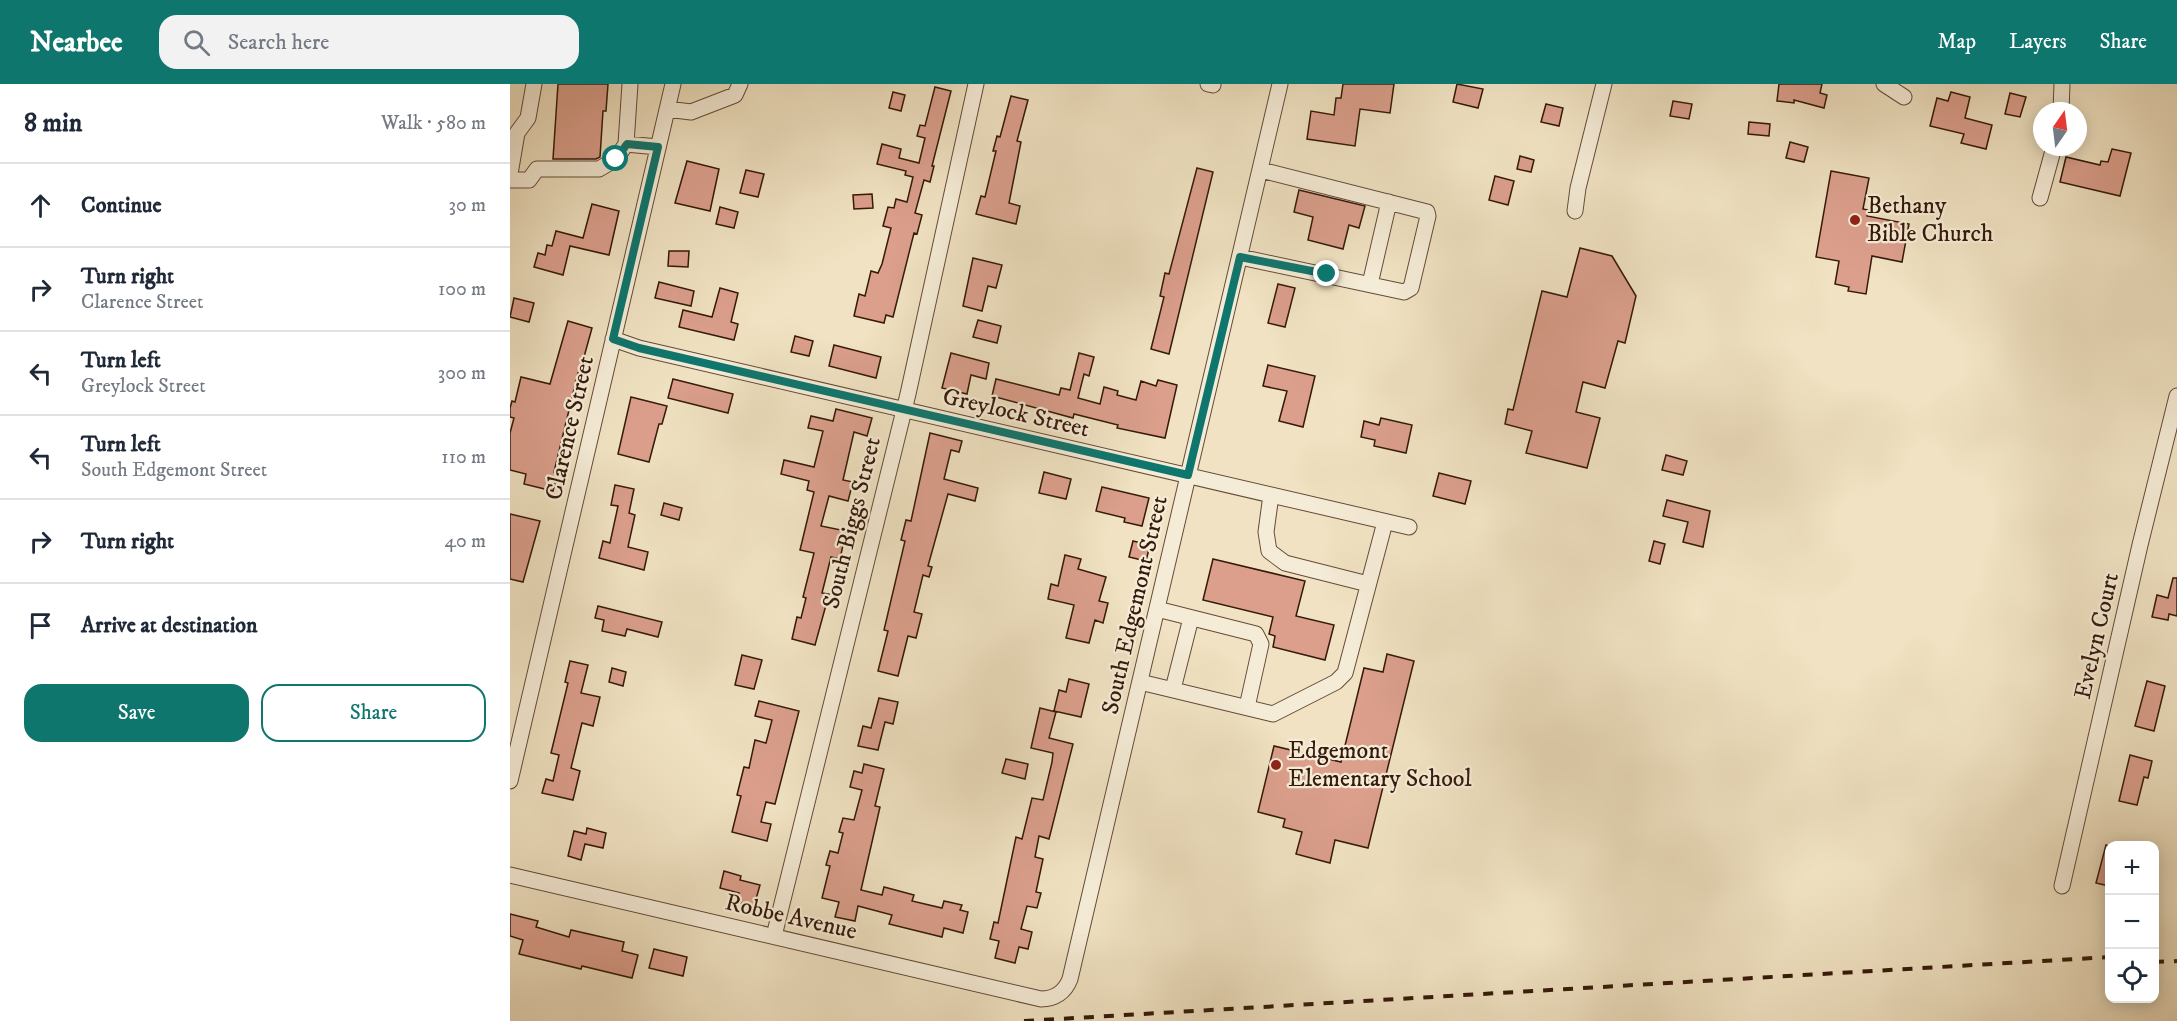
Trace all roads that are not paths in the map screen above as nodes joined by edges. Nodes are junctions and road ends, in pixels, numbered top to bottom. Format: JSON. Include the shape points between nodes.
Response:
{"nodes":[{"id":1,"x":534,"y":84,"type":"edge"},
{"id":2,"x":630,"y":84,"type":"edge"},
{"id":3,"x":673,"y":84,"type":"edge"},
{"id":4,"x":740,"y":84,"type":"edge"},
{"id":5,"x":976,"y":84,"type":"edge"},
{"id":6,"x":1280,"y":84,"type":"edge"},
{"id":7,"x":1604,"y":84,"type":"edge"},
{"id":8,"x":1884,"y":84,"type":"edge"},
{"id":9,"x":2062,"y":84,"type":"edge"},
{"id":10,"x":1904,"y":97,"type":"dead end"},
{"id":11,"x":2061,"y":102,"type":"edge"},
{"id":12,"x":667,"y":109,"type":"junction"},
{"id":13,"x":627,"y":144,"type":"junction"},
{"id":14,"x":658,"y":147,"type":"junction"},
{"id":15,"x":2052,"y":156,"type":"edge"},
{"id":16,"x":1261,"y":170,"type":"junction"},
{"id":17,"x":510,"y":174,"type":"edge"},
{"id":18,"x":510,"y":180,"type":"edge"},
{"id":19,"x":2040,"y":198,"type":"dead end"},
{"id":20,"x":1389,"y":202,"type":"junction"},
{"id":21,"x":1575,"y":211,"type":"dead end"},
{"id":22,"x":1240,"y":257,"type":"junction"},
{"id":23,"x":1371,"y":284,"type":"junction"},
{"id":24,"x":613,"y":339,"type":"junction"},
{"id":25,"x":2177,"y":396,"type":"edge"},
{"id":26,"x":902,"y":410,"type":"junction"},
{"id":27,"x":1188,"y":475,"type":"junction"},
{"id":28,"x":1271,"y":495,"type":"junction"},
{"id":29,"x":1385,"y":522,"type":"junction"},
{"id":30,"x":1409,"y":527,"type":"dead end"},
{"id":31,"x":1368,"y":584,"type":"junction"},
{"id":32,"x":1157,"y":609,"type":"junction"},
{"id":33,"x":1191,"y":618,"type":"junction"},
{"id":34,"x":1140,"y":682,"type":"junction"},
{"id":35,"x":1173,"y":690,"type":"junction"},
{"id":36,"x":1247,"y":707,"type":"junction"},
{"id":37,"x":510,"y":782,"type":"edge"},
{"id":38,"x":510,"y":875,"type":"edge"},
{"id":39,"x":2062,"y":886,"type":"dead end"},
{"id":40,"x":774,"y":936,"type":"junction"},
{"id":41,"x":1061,"y":993,"type":"joint"}],
"edges":[{"from":1,"to":17,"type":"street","via":[[528,118],[517,133]]},
{"from":2,"to":13,"type":"street"},
{"from":3,"to":12,"type":"street","name":"Clarence Street"},
{"from":4,"to":12,"type":"street","via":[[735,95],[691,112]]},
{"from":5,"to":26,"type":"street","name":"South Biggs Street"},
{"from":6,"to":16,"type":"street","name":"South Edgemont Street"},
{"from":7,"to":21,"type":"street"},
{"from":8,"to":10,"type":"street"},
{"from":9,"to":11,"type":"street"},
{"from":12,"to":14,"type":"street","name":"Clarence Street"},
{"from":13,"to":14,"type":"street"},
{"from":13,"to":18,"type":"street","via":[[616,159],[599,169],[537,170],[529,180]]},
{"from":14,"to":24,"type":"street","name":"Clarence Street"},
{"from":15,"to":19,"type":"street"},
{"from":16,"to":20,"type":"street"},
{"from":16,"to":22,"type":"street","name":"South Edgemont Street"},
{"from":20,"to":23,"type":"street"},
{"from":20,"to":23,"type":"street","via":[[1424,210],[1428,216],[1411,288],[1404,292]]},
{"from":22,"to":23,"type":"street"},
{"from":22,"to":27,"type":"street","name":"South Edgemont Street"},
{"from":24,"to":26,"type":"street","name":"Greylock Street"},
{"from":24,"to":37,"type":"street","name":"Clarence Street"},
{"from":25,"to":39,"type":"street","name":"Evelyn Court"},
{"from":26,"to":27,"type":"street","name":"Greylock Street"},
{"from":26,"to":40,"type":"street","name":"South Biggs Street"},
{"from":27,"to":28,"type":"street","name":"Greylock Street"},
{"from":27,"to":32,"type":"street","name":"South Edgemont Street"},
{"from":28,"to":29,"type":"street","name":"Greylock Street"},
{"from":28,"to":31,"type":"street","via":[[1266,532],[1269,551],[1285,563]]},
{"from":29,"to":30,"type":"street","name":"Greylock Street"},
{"from":29,"to":31,"type":"street"},
{"from":31,"to":36,"type":"street","via":[[1341,678],[1273,714]]},
{"from":32,"to":33,"type":"street"},
{"from":32,"to":34,"type":"street","name":"South Edgemont Street"},
{"from":33,"to":35,"type":"street"},
{"from":33,"to":36,"type":"street","via":[[1256,634],[1261,644]]},
{"from":34,"to":35,"type":"street"},
{"from":34,"to":41,"type":"street","name":"South Edgemont Street","via":[[1070,979]]},
{"from":35,"to":36,"type":"street"},
{"from":38,"to":40,"type":"street","name":"Robbe Avenue"},
{"from":40,"to":41,"type":"street","name":"Robbe Avenue","via":[[1041,999]]}]}
